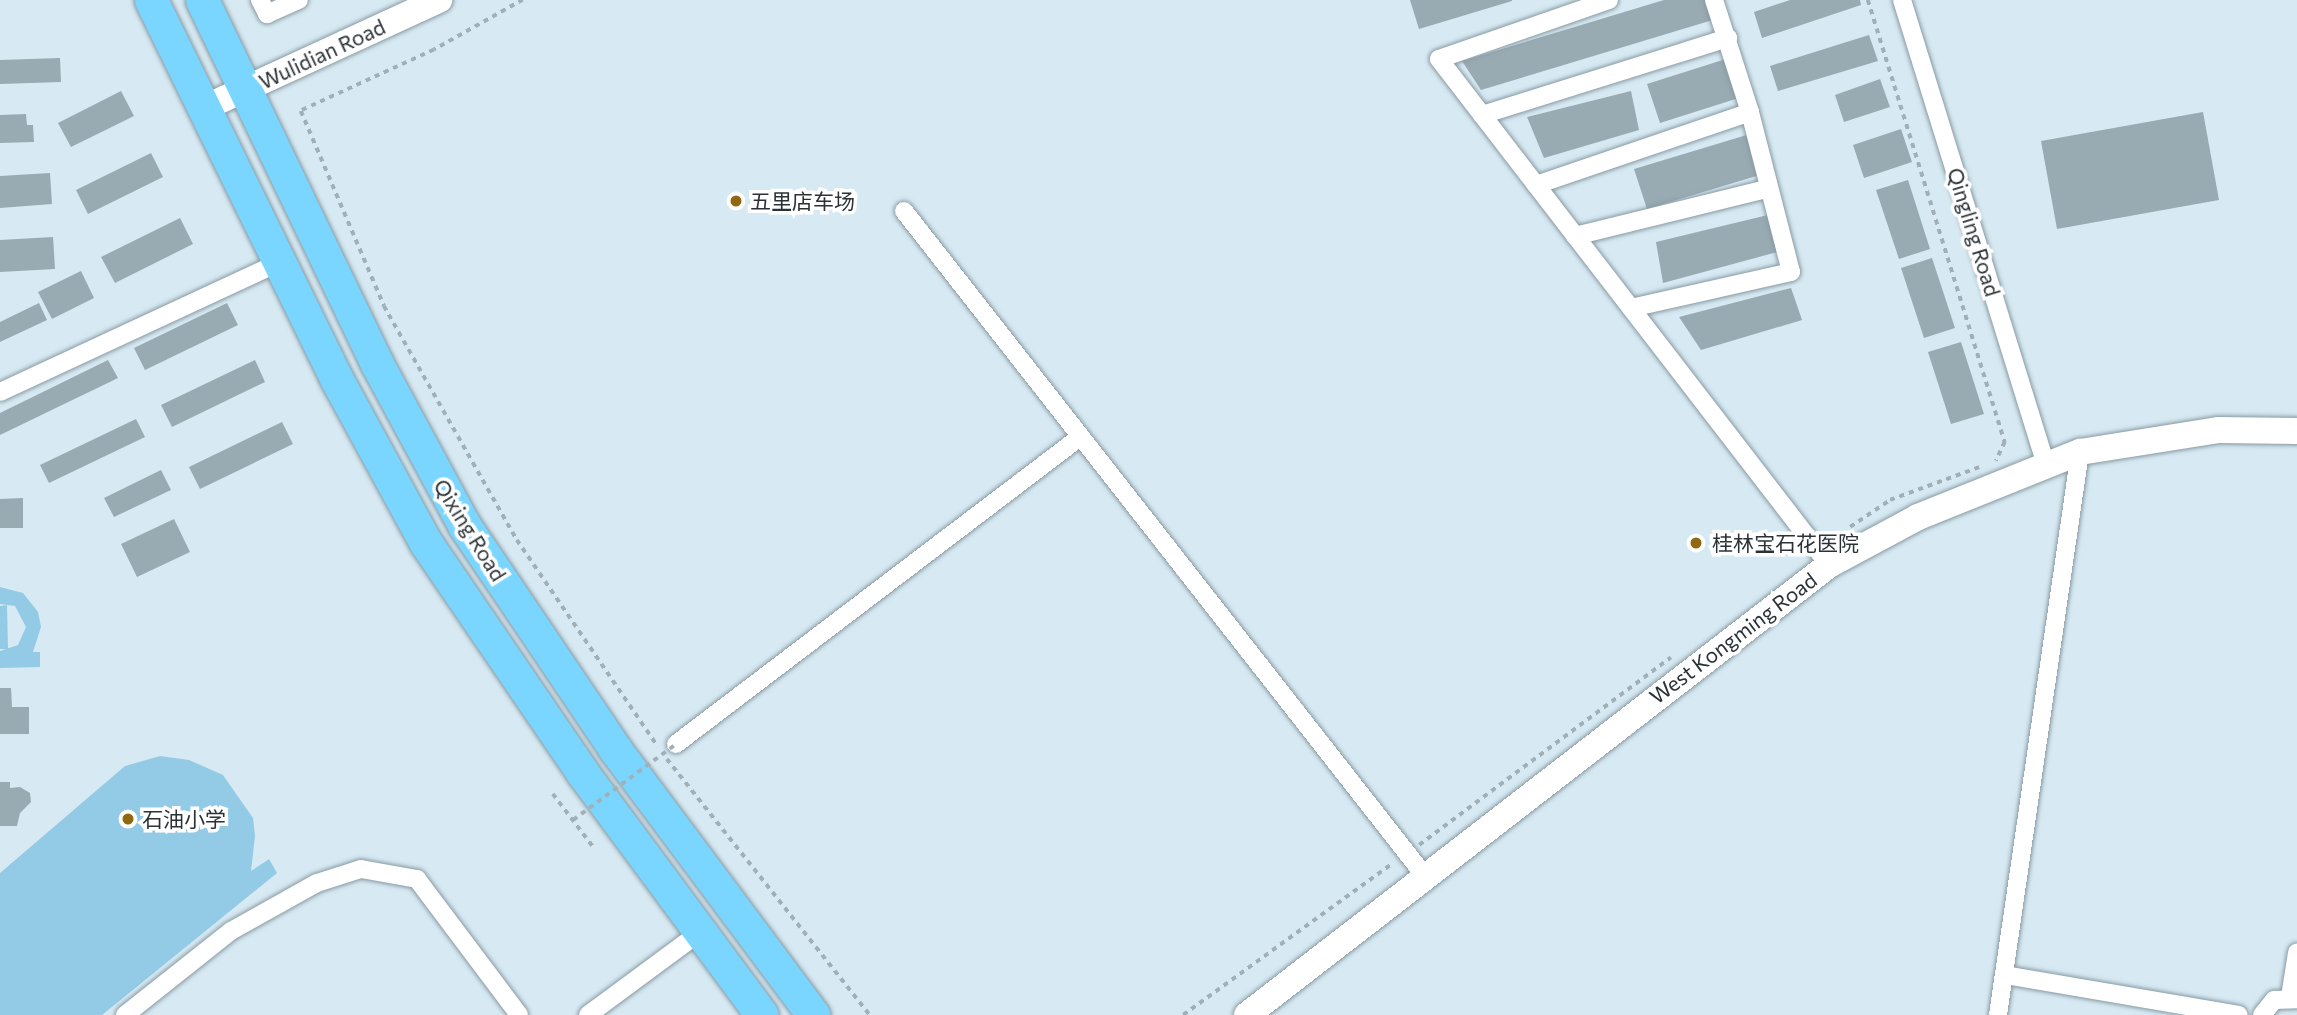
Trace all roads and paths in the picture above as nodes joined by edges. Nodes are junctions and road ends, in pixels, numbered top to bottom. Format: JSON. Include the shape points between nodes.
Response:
{"nodes":[{"id":1,"x":151,"y":0,"type":"edge"},
{"id":2,"x":202,"y":0,"type":"edge"},
{"id":3,"x":260,"y":0,"type":"edge"},
{"id":4,"x":299,"y":0,"type":"edge"},
{"id":5,"x":439,"y":0,"type":"edge"},
{"id":6,"x":523,"y":0,"type":"edge"},
{"id":7,"x":1609,"y":0,"type":"edge"},
{"id":8,"x":1714,"y":0,"type":"edge"},
{"id":9,"x":1868,"y":0,"type":"edge"},
{"id":10,"x":1902,"y":0,"type":"edge"},
{"id":11,"x":1728,"y":38,"type":"junction"},
{"id":12,"x":246,"y":89,"type":"junction"},
{"id":13,"x":204,"y":108,"type":"junction"},
{"id":14,"x":1750,"y":112,"type":"junction"},
{"id":15,"x":1482,"y":115,"type":"junction"},
{"id":16,"x":1536,"y":185,"type":"junction"},
{"id":17,"x":1767,"y":189,"type":"junction"},
{"id":18,"x":904,"y":211,"type":"dead end"},
{"id":19,"x":1575,"y":236,"type":"junction"},
{"id":20,"x":280,"y":262,"type":"junction"},
{"id":21,"x":1631,"y":308,"type":"junction"},
{"id":22,"x":0,"y":392,"type":"edge"},
{"id":23,"x":2297,"y":430,"type":"edge"},
{"id":24,"x":1080,"y":436,"type":"junction"},
{"id":25,"x":2080,"y":452,"type":"junction"},
{"id":26,"x":2046,"y":464,"type":"junction"},
{"id":27,"x":1848,"y":528,"type":"dead end"},
{"id":28,"x":1829,"y":565,"type":"junction"},
{"id":29,"x":1677,"y":653,"type":"dead end"},
{"id":30,"x":646,"y":730,"type":"junction"},
{"id":31,"x":670,"y":749,"type":"junction"},
{"id":32,"x":682,"y":779,"type":"junction"},
{"id":33,"x":553,"y":794,"type":"dead end"},
{"id":34,"x":573,"y":820,"type":"junction"},
{"id":35,"x":594,"y":848,"type":"dead end"},
{"id":36,"x":1407,"y":853,"type":"junction"},
{"id":37,"x":1424,"y":875,"type":"junction"},
{"id":38,"x":700,"y":932,"type":"junction"},
{"id":39,"x":2297,"y":953,"type":"edge"},
{"id":40,"x":2005,"y":975,"type":"junction"},
{"id":41,"x":2294,"y":998,"type":"edge"},
{"id":42,"x":125,"y":1015,"type":"edge"},
{"id":43,"x":519,"y":1015,"type":"edge"},
{"id":44,"x":588,"y":1015,"type":"edge"},
{"id":45,"x":762,"y":1015,"type":"edge"},
{"id":46,"x":813,"y":1015,"type":"edge"},
{"id":47,"x":870,"y":1015,"type":"edge"},
{"id":48,"x":1183,"y":1015,"type":"edge"},
{"id":49,"x":1247,"y":1015,"type":"edge"},
{"id":50,"x":1998,"y":1015,"type":"edge"},
{"id":51,"x":2239,"y":1015,"type":"edge"},
{"id":52,"x":2262,"y":1015,"type":"edge"}],
"edges":[{"from":1,"to":13,"type":"highway","name":"Qixing Road"},
{"from":2,"to":12,"type":"highway","name":"Qixing Road"},
{"from":3,"to":4,"type":"street","via":[[267,14]]},
{"from":5,"to":12,"type":"main road","name":"Wulidian Road"},
{"from":6,"to":30,"type":"path","via":[[435,50],[301,111],[384,306],[517,540]]},
{"from":7,"to":15,"type":"street","via":[[1439,59]]},
{"from":8,"to":11,"type":"street"},
{"from":9,"to":27,"type":"path","via":[[2005,442],[1998,460],[1890,500]]},
{"from":10,"to":26,"type":"street","name":"Qingling Road"},
{"from":11,"to":14,"type":"street"},
{"from":11,"to":15,"type":"street"},
{"from":12,"to":13,"type":"main road","name":"Wulidian Road"},
{"from":12,"to":46,"type":"highway","name":"Qixing Road","via":[[376,362],[464,525],[615,749]]},
{"from":13,"to":20,"type":"highway","name":"Qixing Road"},
{"from":14,"to":16,"type":"street"},
{"from":14,"to":17,"type":"street"},
{"from":15,"to":16,"type":"street"},
{"from":16,"to":19,"type":"street"},
{"from":17,"to":19,"type":"street"},
{"from":17,"to":21,"type":"street","via":[[1791,272]]},
{"from":18,"to":24,"type":"street"},
{"from":19,"to":21,"type":"street"},
{"from":20,"to":22,"type":"street"},
{"from":20,"to":38,"type":"highway","name":"Qixing Road","via":[[336,378],[426,543],[582,772]]},
{"from":21,"to":28,"type":"street"},
{"from":23,"to":25,"type":"main road","name":"West Kongming Road","via":[[2219,429]]},
{"from":24,"to":31,"type":"street"},
{"from":24,"to":36,"type":"street"},
{"from":25,"to":26,"type":"main road","name":"West Kongming Road"},
{"from":25,"to":40,"type":"street"},
{"from":26,"to":28,"type":"main road","name":"West Kongming Road","via":[[1919,516]]},
{"from":28,"to":37,"type":"main road","name":"West Kongming Road"},
{"from":29,"to":36,"type":"path"},
{"from":30,"to":31,"type":"path"},
{"from":30,"to":32,"type":"path"},
{"from":31,"to":32,"type":"path"},
{"from":31,"to":34,"type":"path","bridge":true},
{"from":32,"to":47,"type":"path"},
{"from":33,"to":34,"type":"path"},
{"from":34,"to":35,"type":"path"},
{"from":36,"to":37,"type":"street"},
{"from":36,"to":48,"type":"path"},
{"from":37,"to":49,"type":"main road","name":"West Kongming Road"},
{"from":38,"to":44,"type":"street"},
{"from":38,"to":45,"type":"highway","name":"Qixing Road"},
{"from":39,"to":41,"type":"street"},
{"from":40,"to":50,"type":"street"},
{"from":40,"to":51,"type":"street"},
{"from":41,"to":52,"type":"street","via":[[2274,1000]]},
{"from":42,"to":43,"type":"street","via":[[231,931],[317,883],[361,869],[417,878]]}]}
